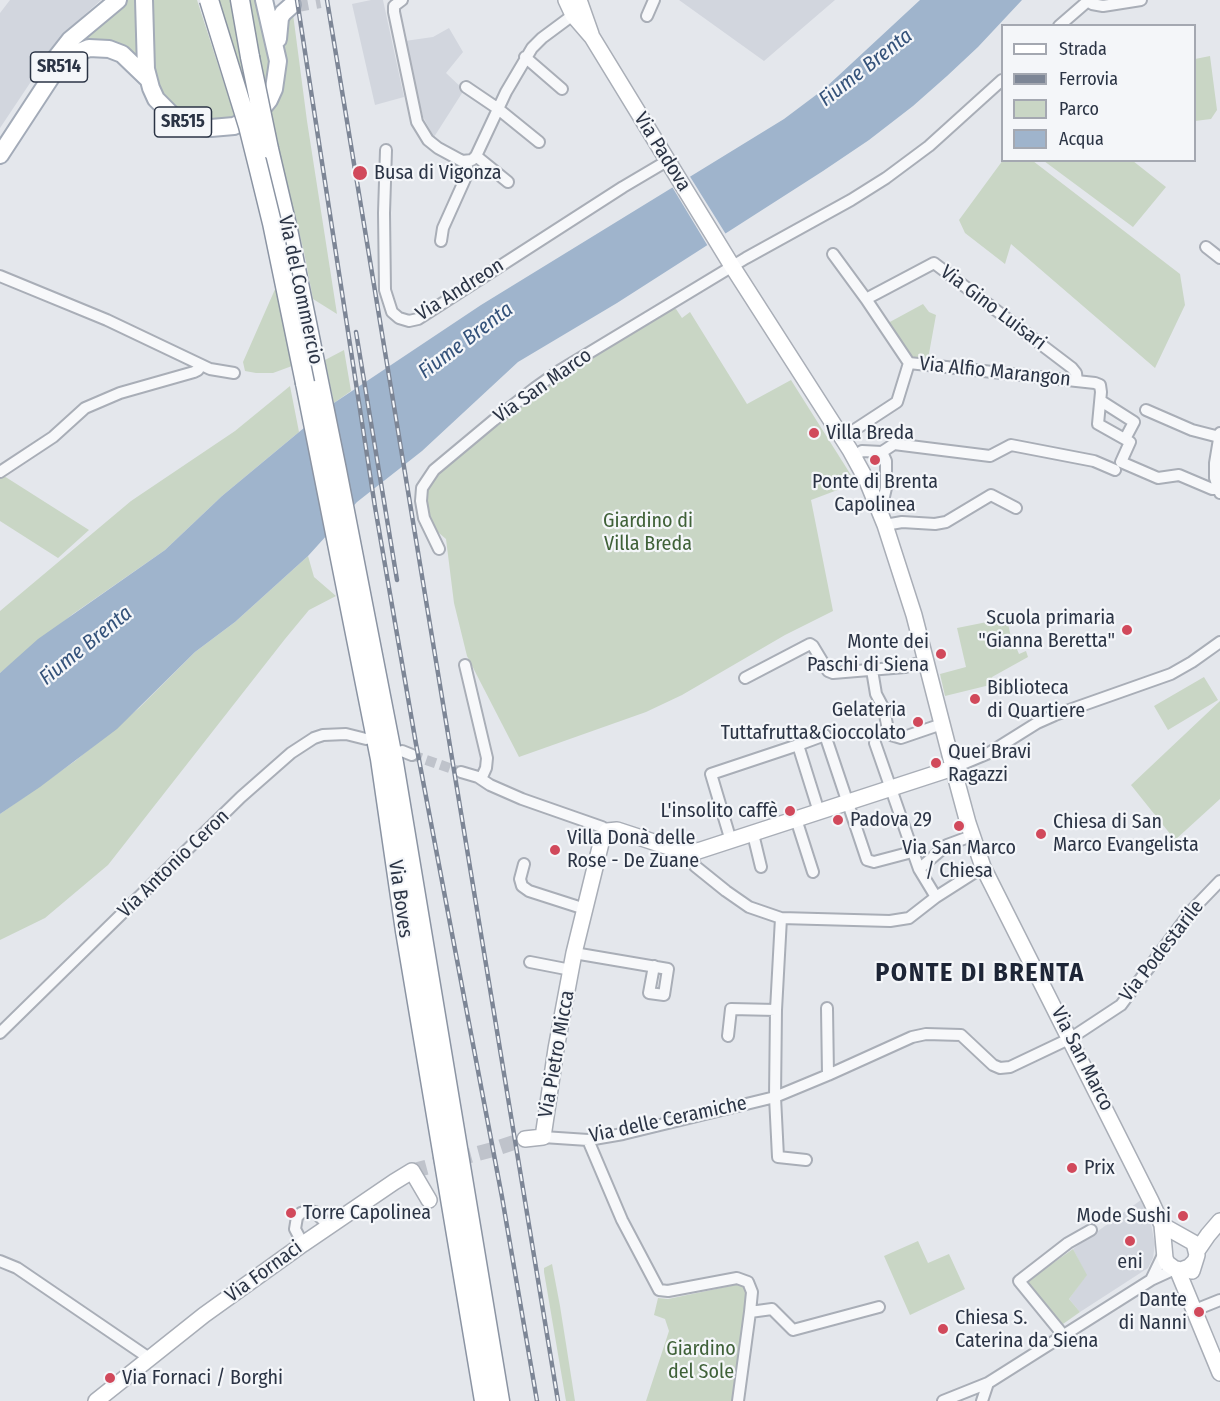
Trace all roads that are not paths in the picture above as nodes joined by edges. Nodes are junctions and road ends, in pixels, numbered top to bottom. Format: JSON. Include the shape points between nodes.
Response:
{"nodes":[{"id":1,"x":118,"y":0,"type":"edge"},
{"id":2,"x":144,"y":0,"type":"edge"},
{"id":3,"x":209,"y":0,"type":"edge"},
{"id":4,"x":264,"y":0,"type":"edge"},
{"id":5,"x":402,"y":0,"type":"edge"},
{"id":6,"x":566,"y":0,"type":"edge"},
{"id":7,"x":579,"y":0,"type":"edge"},
{"id":8,"x":654,"y":0,"type":"edge"},
{"id":9,"x":1141,"y":0,"type":"edge"},
{"id":10,"x":1089,"y":1,"type":"edge"},
{"id":11,"x":240,"y":2,"type":"edge"},
{"id":12,"x":292,"y":5,"type":"dead end"},
{"id":13,"x":573,"y":15,"type":"junction"},
{"id":14,"x":647,"y":16,"type":"dead end"},
{"id":15,"x":1061,"y":24,"type":"edge"},
{"id":16,"x":592,"y":37,"type":"junction"},
{"id":17,"x":525,"y":57,"type":"junction"},
{"id":18,"x":278,"y":61,"type":"junction"},
{"id":19,"x":148,"y":79,"type":"junction"},
{"id":20,"x":1001,"y":81,"type":"edge"},
{"id":21,"x":466,"y":87,"type":"dead end"},
{"id":22,"x":562,"y":89,"type":"dead end"},
{"id":23,"x":497,"y":108,"type":"junction"},
{"id":24,"x":0,"y":142,"type":"edge"},
{"id":25,"x":539,"y":142,"type":"dead end"},
{"id":26,"x":386,"y":150,"type":"dead end"},
{"id":27,"x":0,"y":155,"type":"edge"},
{"id":28,"x":472,"y":158,"type":"junction"},
{"id":29,"x":667,"y":166,"type":"junction"},
{"id":30,"x":508,"y":182,"type":"dead end"},
{"id":31,"x":441,"y":241,"type":"dead end"},
{"id":32,"x":1206,"y":247,"type":"dead end"},
{"id":33,"x":833,"y":254,"type":"dead end"},
{"id":34,"x":1220,"y":258,"type":"edge"},
{"id":35,"x":729,"y":261,"type":"junction"},
{"id":36,"x":0,"y":276,"type":"edge"},
{"id":37,"x":866,"y":299,"type":"junction"},
{"id":38,"x":909,"y":363,"type":"junction"},
{"id":39,"x":201,"y":365,"type":"junction"},
{"id":40,"x":234,"y":373,"type":"dead end"},
{"id":41,"x":1077,"y":381,"type":"junction"},
{"id":42,"x":307,"y":391,"type":"joint"},
{"id":43,"x":1101,"y":401,"type":"junction"},
{"id":44,"x":1146,"y":410,"type":"dead end"},
{"id":45,"x":1219,"y":435,"type":"edge"},
{"id":46,"x":842,"y":438,"type":"junction"},
{"id":47,"x":1125,"y":439,"type":"junction"},
{"id":48,"x":882,"y":452,"type":"junction"},
{"id":49,"x":854,"y":456,"type":"junction"},
{"id":50,"x":337,"y":470,"type":"joint"},
{"id":51,"x":1115,"y":470,"type":"dead end"},
{"id":52,"x":0,"y":471,"type":"edge"},
{"id":53,"x":1219,"y":491,"type":"edge"},
{"id":54,"x":877,"y":504,"type":"junction"},
{"id":55,"x":1016,"y":508,"type":"dead end"},
{"id":56,"x":885,"y":525,"type":"junction"},
{"id":57,"x":439,"y":549,"type":"dead end"},
{"id":58,"x":353,"y":583,"type":"junction"},
{"id":59,"x":1220,"y":642,"type":"edge"},
{"id":60,"x":926,"y":661,"type":"junction"},
{"id":61,"x":465,"y":665,"type":"dead end"},
{"id":62,"x":872,"y":670,"type":"junction"},
{"id":63,"x":745,"y":676,"type":"dead end"},
{"id":64,"x":942,"y":724,"type":"junction"},
{"id":65,"x":366,"y":739,"type":"dead end"},
{"id":66,"x":875,"y":743,"type":"dead end"},
{"id":67,"x":798,"y":745,"type":"junction"},
{"id":68,"x":953,"y":768,"type":"junction"},
{"id":69,"x":461,"y":772,"type":"tunnel mouth"},
{"id":70,"x":481,"y":779,"type":"junction"},
{"id":71,"x":891,"y":788,"type":"junction"},
{"id":72,"x":847,"y":802,"type":"junction"},
{"id":73,"x":819,"y":812,"type":"junction"},
{"id":74,"x":796,"y":819,"type":"junction"},
{"id":75,"x":612,"y":831,"type":"junction"},
{"id":76,"x":753,"y":834,"type":"junction"},
{"id":77,"x":966,"y":838,"type":"dead end"},
{"id":78,"x":731,"y":841,"type":"junction"},
{"id":79,"x":692,"y":852,"type":"junction"},
{"id":80,"x":912,"y":852,"type":"junction"},
{"id":81,"x":524,"y":864,"type":"dead end"},
{"id":82,"x":761,"y":867,"type":"dead end"},
{"id":83,"x":983,"y":867,"type":"junction"},
{"id":84,"x":919,"y":868,"type":"junction"},
{"id":85,"x":813,"y":872,"type":"dead end"},
{"id":86,"x":1220,"y":881,"type":"edge"},
{"id":87,"x":936,"y":897,"type":"junction"},
{"id":88,"x":585,"y":909,"type":"junction"},
{"id":89,"x":781,"y":918,"type":"junction"},
{"id":90,"x":574,"y":952,"type":"junction"},
{"id":91,"x":530,"y":962,"type":"dead end"},
{"id":92,"x":654,"y":966,"type":"dead end"},
{"id":93,"x":571,"y":970,"type":"junction"},
{"id":94,"x":827,"y":1008,"type":"dead end"},
{"id":95,"x":776,"y":1010,"type":"junction"},
{"id":96,"x":0,"y":1033,"type":"edge"},
{"id":97,"x":728,"y":1036,"type":"dead end"},
{"id":98,"x":1071,"y":1038,"type":"junction"},
{"id":99,"x":828,"y":1075,"type":"junction"},
{"id":100,"x":775,"y":1097,"type":"junction"},
{"id":101,"x":543,"y":1137,"type":"junction"},
{"id":102,"x":525,"y":1139,"type":"tunnel mouth"},
{"id":103,"x":588,"y":1140,"type":"junction"},
{"id":104,"x":806,"y":1160,"type":"dead end"},
{"id":105,"x":429,"y":1200,"type":"dead end"},
{"id":106,"x":1217,"y":1224,"type":"edge"},
{"id":107,"x":1162,"y":1225,"type":"junction"},
{"id":108,"x":329,"y":1226,"type":"junction"},
{"id":109,"x":1091,"y":1230,"type":"dead end"},
{"id":110,"x":1181,"y":1237,"type":"junction"},
{"id":111,"x":303,"y":1244,"type":"junction"},
{"id":112,"x":1165,"y":1250,"type":"junction"},
{"id":113,"x":1196,"y":1256,"type":"junction"},
{"id":114,"x":0,"y":1261,"type":"edge"},
{"id":115,"x":1176,"y":1269,"type":"junction"},
{"id":116,"x":1150,"y":1280,"type":"junction"},
{"id":117,"x":1220,"y":1300,"type":"edge"},
{"id":118,"x":1193,"y":1305,"type":"junction"},
{"id":119,"x":879,"y":1307,"type":"dead end"},
{"id":120,"x":750,"y":1312,"type":"junction"},
{"id":121,"x":1064,"y":1336,"type":"junction"},
{"id":122,"x":148,"y":1358,"type":"junction"},
{"id":123,"x":1220,"y":1373,"type":"edge"},
{"id":124,"x":988,"y":1383,"type":"junction"},
{"id":125,"x":96,"y":1401,"type":"edge"},
{"id":126,"x":484,"y":1401,"type":"edge"},
{"id":127,"x":500,"y":1401,"type":"edge"},
{"id":128,"x":738,"y":1401,"type":"edge"},
{"id":129,"x":945,"y":1401,"type":"edge"},
{"id":130,"x":982,"y":1401,"type":"edge"}],
"edges":[{"from":1,"to":24,"type":"main road","number":"SR514","via":[[59,52]]},
{"from":2,"to":19,"type":"main road","number":"SR515"},
{"from":3,"to":42,"type":"highway","name":"Via del Commercio","bridge":true,"via":[[260,170]]},
{"from":4,"to":18,"type":"main road","number":"SR515"},
{"from":5,"to":28,"type":"street","via":[[394,6],[394,12],[417,122],[438,148],[462,161]]},
{"from":6,"to":13,"type":"main road","name":"Via Padova"},
{"from":7,"to":16,"type":"main road","name":"Via Padova"},
{"from":8,"to":14,"type":"street"},
{"from":9,"to":10,"type":"street","via":[[1103,6]]},
{"from":10,"to":15,"type":"street"},
{"from":11,"to":50,"type":"highway","name":"Via del Commercio","bridge":true},
{"from":12,"to":18,"type":"main road","number":"SR515","via":[[280,18]]},
{"from":13,"to":16,"type":"main road","name":"Via Padova"},
{"from":13,"to":17,"type":"street","via":[[542,38]]},
{"from":16,"to":29,"type":"main road","name":"Via Padova"},
{"from":17,"to":22,"type":"street"},
{"from":17,"to":23,"type":"street"},
{"from":18,"to":19,"type":"main road","number":"SR515","via":[[274,89],[261,111],[248,121],[223,128],[202,128],[176,119],[156,99]]},
{"from":19,"to":27,"type":"main road","number":"SR514","via":[[115,51],[80,51],[62,62]]},
{"from":20,"to":35,"type":"street","name":"Via San Marco","via":[[929,146],[886,178]]},
{"from":21,"to":23,"type":"street"},
{"from":23,"to":25,"type":"street"},
{"from":23,"to":28,"type":"street"},
{"from":26,"to":29,"type":"street","name":"Via Andreon","via":[[385,290],[392,312],[409,321],[418,319],[622,187]]},
{"from":28,"to":30,"type":"street"},
{"from":28,"to":31,"type":"street"},
{"from":29,"to":35,"type":"main road","name":"Via Padova"},
{"from":32,"to":34,"type":"street"},
{"from":33,"to":37,"type":"street"},
{"from":35,"to":46,"type":"main road","name":"Via San Marco"},
{"from":35,"to":57,"type":"street","name":"Via San Marco","via":[[535,388],[434,470],[424,482],[421,495],[424,518]]},
{"from":36,"to":39,"type":"street","via":[[107,320]]},
{"from":37,"to":38,"type":"street"},
{"from":37,"to":41,"type":"street","name":"Via Gino Luisari","via":[[934,263],[1072,368]]},
{"from":38,"to":41,"type":"street","name":"Via Alfio Marangon"},
{"from":38,"to":46,"type":"street","name":"Via Alfio Marangon","via":[[897,402]]},
{"from":39,"to":40,"type":"street"},
{"from":39,"to":52,"type":"street","via":[[194,372],[120,393],[85,408],[53,437]]},
{"from":41,"to":43,"type":"street","name":"Via Alfio Marangon","via":[[1100,386]]},
{"from":42,"to":58,"type":"highway","name":"Via Boves"},
{"from":43,"to":47,"type":"street","via":[[1098,424]]},
{"from":43,"to":47,"type":"street","name":"Via Alfio Marangon","via":[[1134,422]]},
{"from":44,"to":45,"type":"street","via":[[1192,430]]},
{"from":45,"to":53,"type":"street","via":[[1215,478]]},
{"from":46,"to":49,"type":"main road","name":"Via San Marco"},
{"from":47,"to":53,"type":"street","name":"Via Alfio Marangon","via":[[1130,442],[1121,462],[1158,478],[1179,475]]},
{"from":48,"to":49,"type":"street"},
{"from":48,"to":51,"type":"street","via":[[894,444],[990,456],[1011,445],[1094,461]]},
{"from":48,"to":54,"type":"street","via":[[886,488],[883,501]]},
{"from":49,"to":54,"type":"main road","name":"Via San Marco"},
{"from":50,"to":58,"type":"highway","name":"Via Boves"},
{"from":54,"to":56,"type":"main road","name":"Via San Marco"},
{"from":55,"to":56,"type":"street","via":[[992,495],[946,522]]},
{"from":56,"to":60,"type":"main road","name":"Via San Marco"},
{"from":58,"to":126,"type":"highway","name":"Via Boves","via":[[405,931]]},
{"from":58,"to":127,"type":"highway","name":"Via Boves","via":[[394,763]]},
{"from":59,"to":68,"type":"street","via":[[1171,674],[1055,715],[989,753]]},
{"from":60,"to":62,"type":"street"},
{"from":60,"to":64,"type":"main road","name":"Via San Marco"},
{"from":61,"to":70,"type":"street","via":[[487,758]]},
{"from":62,"to":63,"type":"street","via":[[828,671],[810,644]]},
{"from":62,"to":64,"type":"street","via":[[891,735],[901,738]]},
{"from":64,"to":68,"type":"main road","name":"Via San Marco"},
{"from":65,"to":96,"type":"street","name":"Via Antonio Ceron","via":[[346,734],[323,735],[291,753]]},
{"from":66,"to":71,"type":"street"},
{"from":67,"to":72,"type":"street","via":[[825,735]]},
{"from":67,"to":73,"type":"street"},
{"from":67,"to":78,"type":"street","via":[[711,774]]},
{"from":68,"to":71,"type":"main road"},
{"from":68,"to":83,"type":"main road","name":"Via San Marco"},
{"from":69,"to":70,"type":"street"},
{"from":70,"to":75,"type":"street","via":[[499,790]]},
{"from":71,"to":72,"type":"main road"},
{"from":71,"to":80,"type":"street"},
{"from":72,"to":73,"type":"main road"},
{"from":72,"to":80,"type":"street","via":[[869,862]]},
{"from":73,"to":74,"type":"main road"},
{"from":74,"to":76,"type":"main road"},
{"from":74,"to":85,"type":"street"},
{"from":75,"to":79,"type":"main road"},
{"from":75,"to":88,"type":"main road","name":"Via Pietro Micca","via":[[602,839]]},
{"from":76,"to":78,"type":"main road"},
{"from":76,"to":82,"type":"street"},
{"from":77,"to":84,"type":"street","via":[[947,846]]},
{"from":78,"to":79,"type":"main road"},
{"from":79,"to":89,"type":"street","via":[[695,866],[726,891],[749,907]]},
{"from":80,"to":84,"type":"street"},
{"from":81,"to":88,"type":"street","via":[[522,886]]},
{"from":83,"to":87,"type":"street"},
{"from":83,"to":98,"type":"main road","name":"Via San Marco"},
{"from":84,"to":87,"type":"street"},
{"from":86,"to":98,"type":"street","name":"Via Podestarile","via":[[1192,910],[1121,1005]]},
{"from":87,"to":89,"type":"street","via":[[909,918],[890,921]]},
{"from":88,"to":90,"type":"main road","name":"Via Pietro Micca"},
{"from":89,"to":95,"type":"street"},
{"from":90,"to":92,"type":"street"},
{"from":90,"to":93,"type":"main road","name":"Via Pietro Micca"},
{"from":91,"to":93,"type":"street","name":"Via Pietro Micca"},
{"from":93,"to":101,"type":"main road","name":"Via Pietro Micca"},
{"from":94,"to":99,"type":"street"},
{"from":95,"to":97,"type":"street","via":[[731,1009]]},
{"from":95,"to":100,"type":"street"},
{"from":98,"to":99,"type":"street","name":"Via delle Ceramiche","via":[[1000,1068],[961,1035],[926,1034]]},
{"from":98,"to":107,"type":"main road","name":"Via San Marco"},
{"from":99,"to":100,"type":"street","name":"Via delle Ceramiche"},
{"from":100,"to":103,"type":"street","name":"Via delle Ceramiche"},
{"from":100,"to":104,"type":"street","name":"Via delle Ceramiche","via":[[778,1157]]},
{"from":101,"to":102,"type":"main road","name":"Via delle Ceramiche"},
{"from":101,"to":103,"type":"street","name":"Via delle Ceramiche"},
{"from":103,"to":120,"type":"street","via":[[622,1220],[659,1290],[668,1292],[737,1278],[748,1282],[752,1292]]},
{"from":105,"to":108,"type":"main road","name":"Via Fornaci","via":[[412,1171]]},
{"from":106,"to":110,"type":"main road"},
{"from":106,"to":113,"type":"main road"},
{"from":107,"to":110,"type":"main road"},
{"from":107,"to":112,"type":"main road","name":"Via San Marco"},
{"from":108,"to":111,"type":"main road","name":"Via Fornaci"},
{"from":108,"to":111,"type":"street","via":[[315,1212],[301,1213],[295,1229]]},
{"from":109,"to":121,"type":"street","via":[[1019,1281]]},
{"from":110,"to":112,"type":"main road","via":[[1171,1240]]},
{"from":110,"to":113,"type":"main road","via":[[1191,1240]]},
{"from":111,"to":122,"type":"main road","name":"Via Fornaci"},
{"from":112,"to":115,"type":"main road","via":[[1167,1263]]},
{"from":112,"to":116,"type":"street"},
{"from":113,"to":115,"type":"main road","via":[[1189,1267]]},
{"from":113,"to":118,"type":"main road","via":[[1191,1278]]},
{"from":114,"to":122,"type":"street"},
{"from":115,"to":116,"type":"street"},
{"from":115,"to":118,"type":"main road"},
{"from":116,"to":121,"type":"street"},
{"from":117,"to":118,"type":"street"},
{"from":118,"to":123,"type":"main road"},
{"from":119,"to":120,"type":"street","via":[[794,1330],[772,1309]]},
{"from":120,"to":128,"type":"street"},
{"from":121,"to":124,"type":"street"},
{"from":122,"to":125,"type":"main road","name":"Via Fornaci"},
{"from":124,"to":129,"type":"street"},
{"from":124,"to":130,"type":"street"}]}
